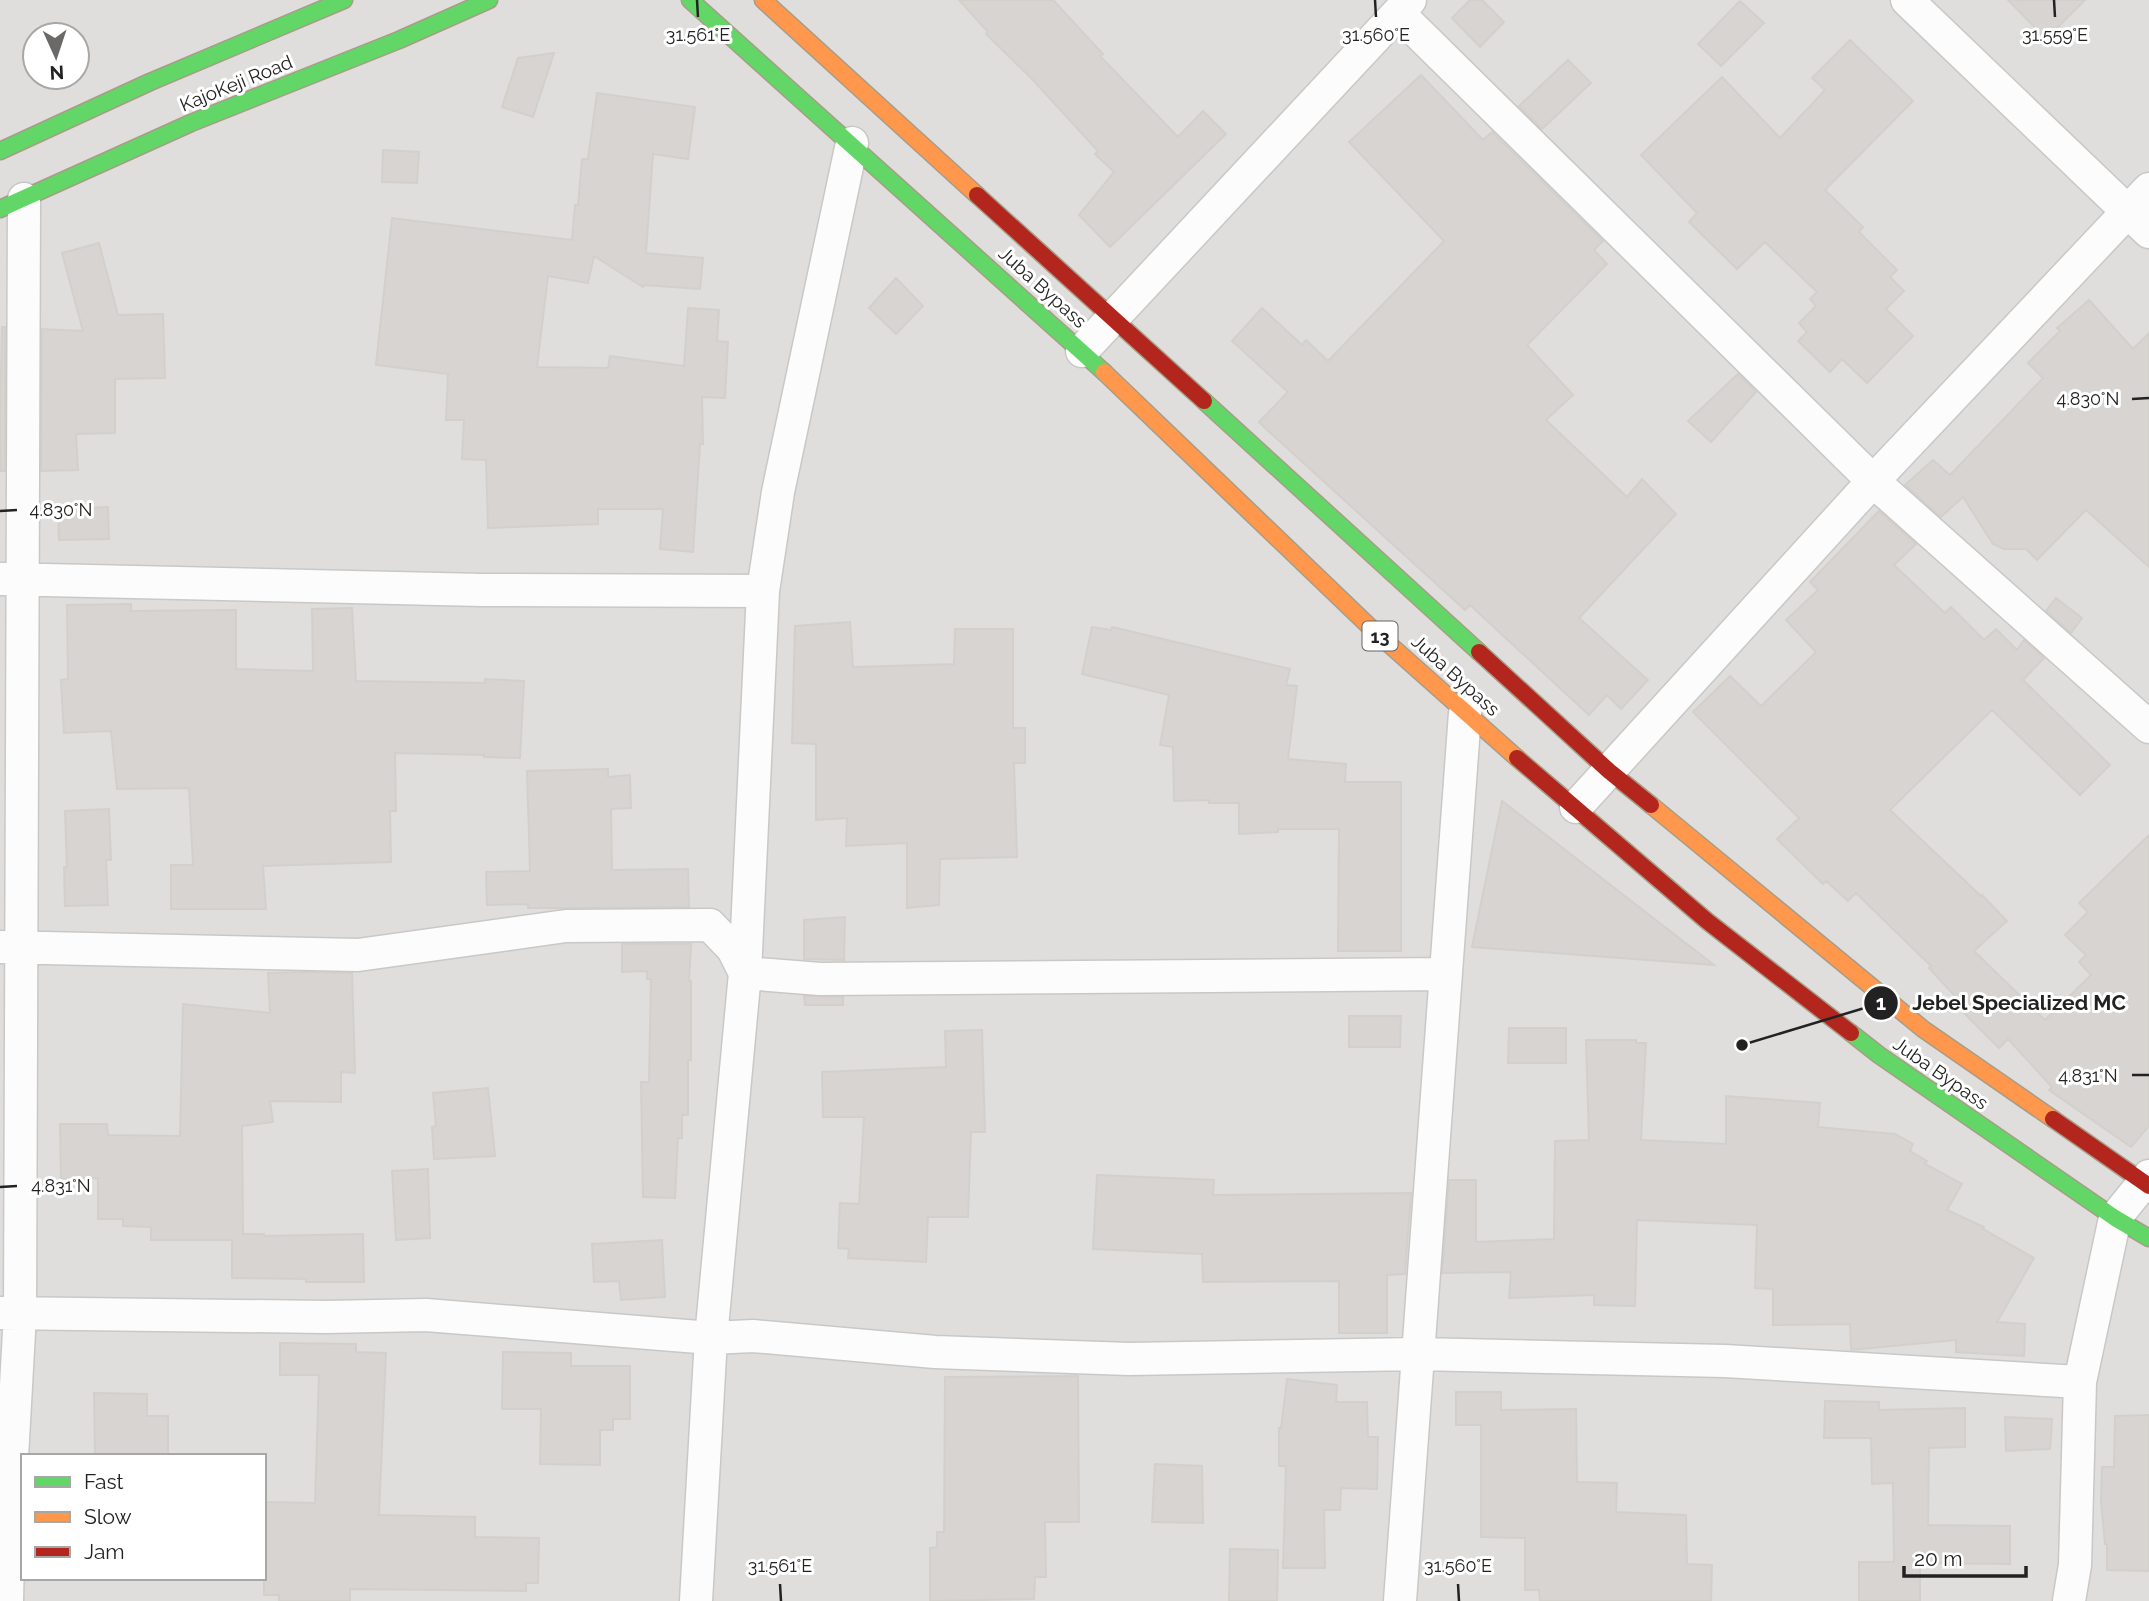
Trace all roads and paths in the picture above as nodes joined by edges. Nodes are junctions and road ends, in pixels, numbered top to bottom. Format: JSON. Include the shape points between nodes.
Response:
{"nodes":[{"id":1,"x":344,"y":0,"type":"edge"},
{"id":2,"x":489,"y":0,"type":"edge"},
{"id":3,"x":690,"y":0,"type":"edge"},
{"id":4,"x":763,"y":0,"type":"edge"},
{"id":5,"x":1907,"y":0,"type":"edge"},
{"id":6,"x":1404,"y":7,"type":"edge"},
{"id":7,"x":852,"y":143,"type":"junction"},
{"id":8,"x":0,"y":151,"type":"edge"},
{"id":9,"x":2138,"y":199,"type":"edge"},
{"id":10,"x":12,"y":204,"type":"edge"},
{"id":11,"x":2149,"y":232,"type":"edge"},
{"id":12,"x":1111,"y":320,"type":"junction"},
{"id":13,"x":1082,"y":351,"type":"junction"},
{"id":14,"x":1873,"y":481,"type":"junction"},
{"id":15,"x":11,"y":579,"type":"edge"},
{"id":16,"x":763,"y":591,"type":"junction"},
{"id":17,"x":1465,"y":713,"type":"junction"},
{"id":18,"x":2149,"y":727,"type":"edge"},
{"id":19,"x":1609,"y":771,"type":"junction"},
{"id":20,"x":1576,"y":807,"type":"junction"},
{"id":21,"x":10,"y":947,"type":"edge"},
{"id":22,"x":745,"y":973,"type":"junction"},
{"id":23,"x":1445,"y":974,"type":"junction"},
{"id":24,"x":2147,"y":1182,"type":"edge"},
{"id":25,"x":2115,"y":1218,"type":"junction"},
{"id":26,"x":2149,"y":1238,"type":"edge"},
{"id":27,"x":10,"y":1314,"type":"edge"},
{"id":28,"x":711,"y":1338,"type":"junction"},
{"id":29,"x":1418,"y":1354,"type":"junction"},
{"id":30,"x":2080,"y":1382,"type":"junction"},
{"id":31,"x":7,"y":1601,"type":"edge"},
{"id":32,"x":696,"y":1601,"type":"edge"},
{"id":33,"x":1400,"y":1601,"type":"edge"},
{"id":34,"x":2069,"y":1601,"type":"edge"}],
"edges":[{"from":1,"to":8,"type":"main road","name":"KajoKeji Road"},
{"from":2,"to":10,"type":"main road","name":"KajoKeji Road","via":[[191,123]]},
{"from":3,"to":7,"type":"main road","name":"Juba Bypass","number":"13"},
{"from":4,"to":12,"type":"main road","name":"Juba Bypass"},
{"from":5,"to":9,"type":"street"},
{"from":6,"to":12,"type":"street"},
{"from":6,"to":14,"type":"street"},
{"from":7,"to":13,"type":"main road","name":"Juba Bypass","number":"13"},
{"from":7,"to":16,"type":"street","via":[[778,492]]},
{"from":9,"to":11,"type":"street"},
{"from":9,"to":14,"type":"street"},
{"from":10,"to":15,"type":"street"},
{"from":12,"to":13,"type":"street"},
{"from":12,"to":19,"type":"main road","name":"Juba Bypass"},
{"from":13,"to":17,"type":"main road","name":"Juba Bypass","number":"13"},
{"from":14,"to":18,"type":"street"},
{"from":14,"to":19,"type":"street"},
{"from":15,"to":16,"type":"street","via":[[468,590]]},
{"from":15,"to":21,"type":"street"},
{"from":16,"to":22,"type":"street"},
{"from":17,"to":20,"type":"main road","name":"Juba Bypass","number":"13"},
{"from":17,"to":23,"type":"street"},
{"from":19,"to":20,"type":"street"},
{"from":19,"to":24,"type":"main road","name":"Juba Bypass","via":[[1923,1029]]},
{"from":20,"to":25,"type":"main road","name":"Juba Bypass","number":"13","via":[[1707,921],[1879,1055]]},
{"from":21,"to":22,"type":"street","via":[[358,955],[566,926],[710,925],[733,949]]},
{"from":21,"to":27,"type":"street"},
{"from":22,"to":23,"type":"street","via":[[820,979]]},
{"from":22,"to":28,"type":"street"},
{"from":23,"to":29,"type":"street"},
{"from":24,"to":25,"type":"street"},
{"from":25,"to":26,"type":"main road","name":"Juba Bypass"},
{"from":25,"to":30,"type":"street"},
{"from":27,"to":28,"type":"street","via":[[426,1315]]},
{"from":27,"to":31,"type":"street"},
{"from":28,"to":29,"type":"street","via":[[754,1336],[935,1352],[1129,1359]]},
{"from":28,"to":32,"type":"street"},
{"from":29,"to":30,"type":"street","via":[[1725,1361]]},
{"from":29,"to":33,"type":"street"},
{"from":30,"to":34,"type":"street","via":[[2075,1565]]}]}
